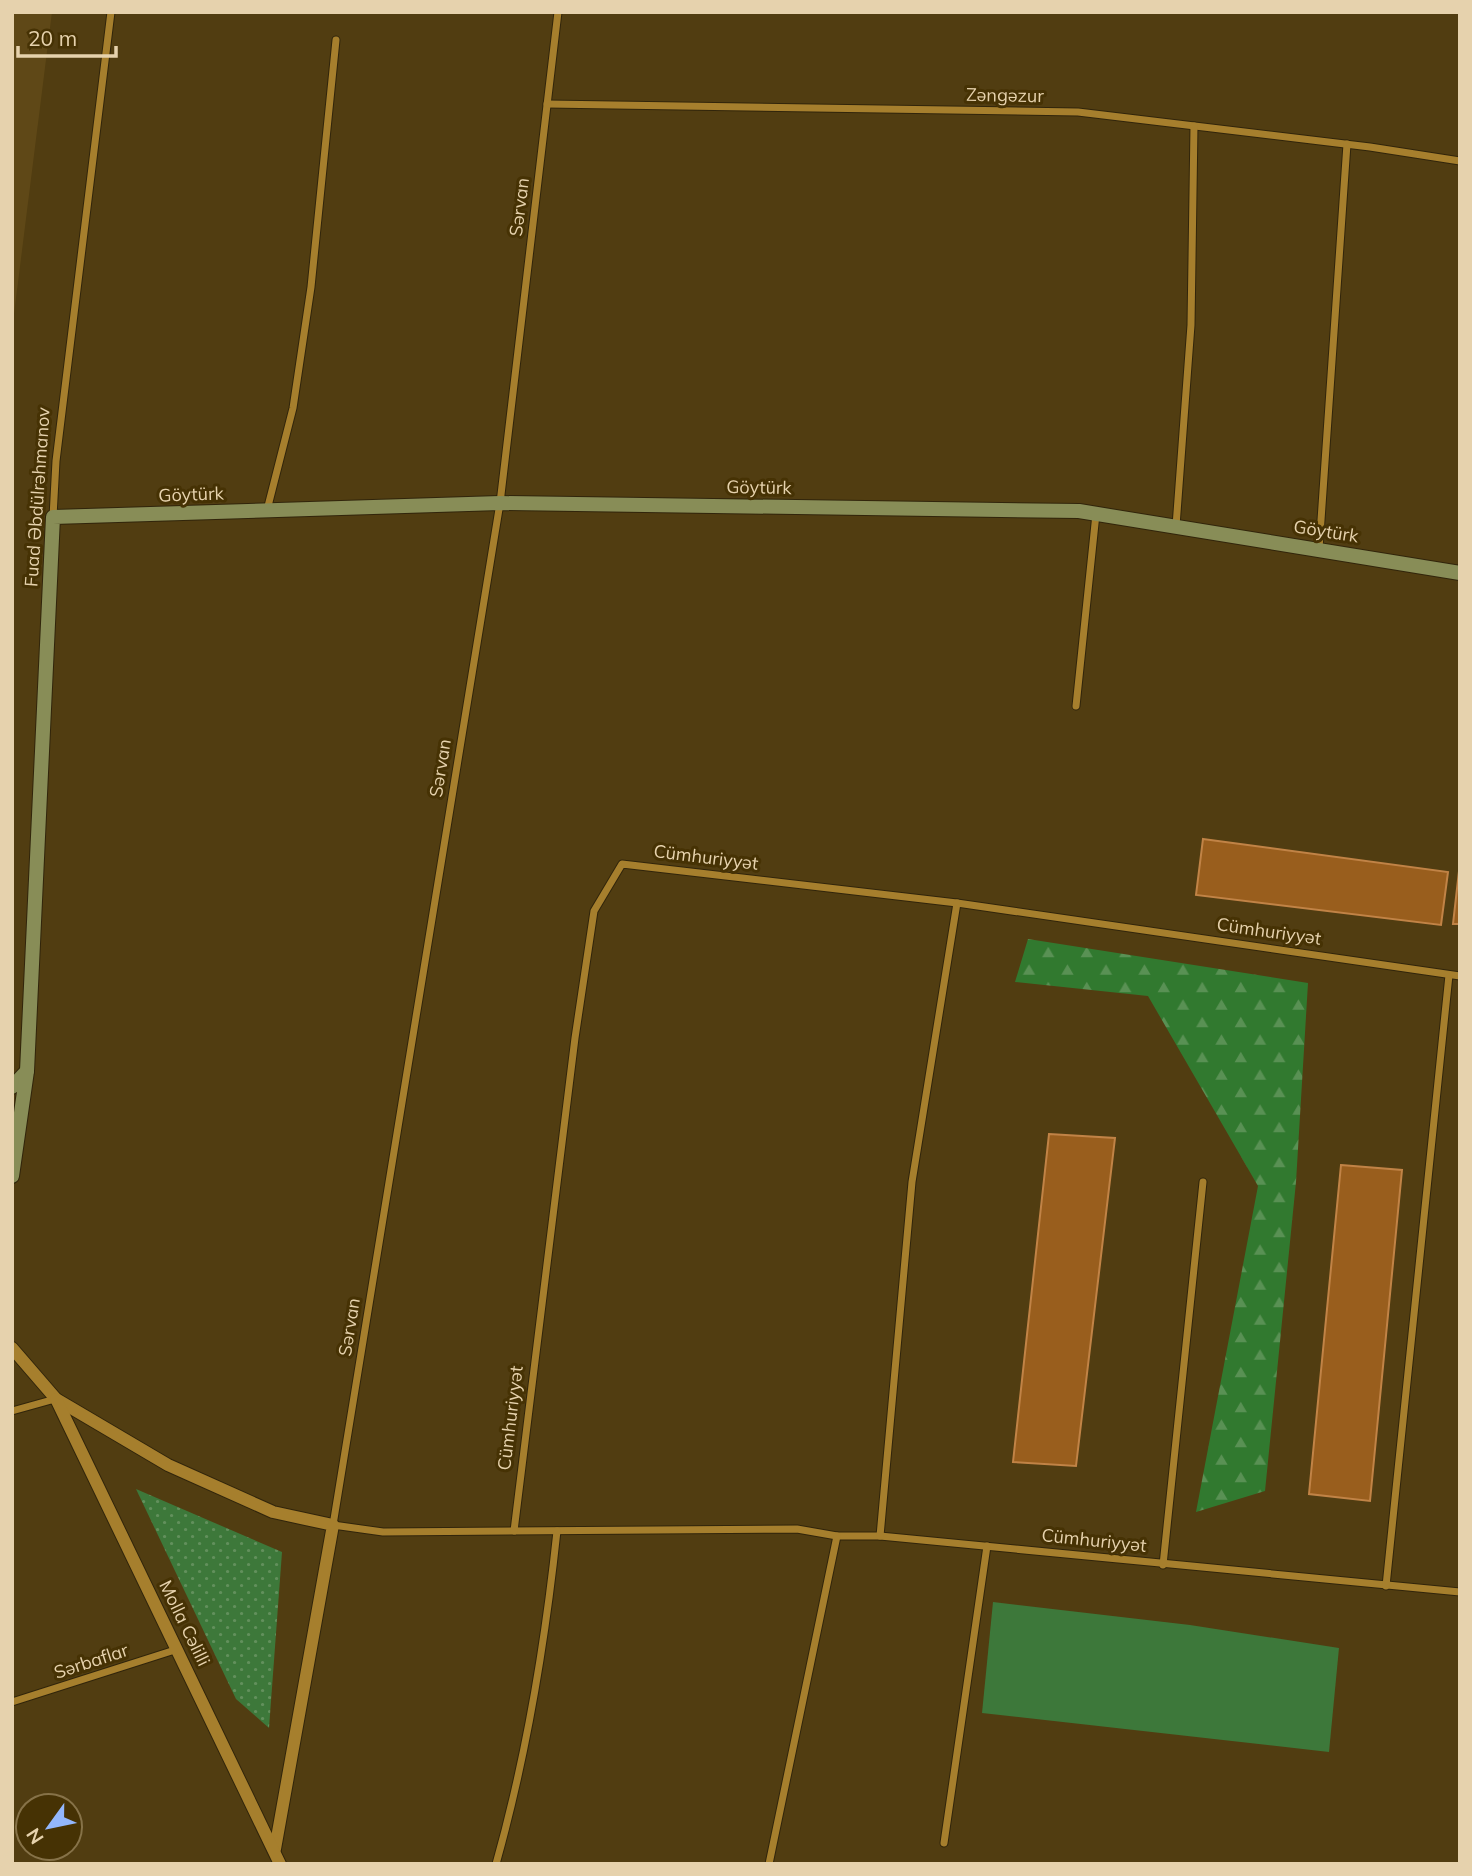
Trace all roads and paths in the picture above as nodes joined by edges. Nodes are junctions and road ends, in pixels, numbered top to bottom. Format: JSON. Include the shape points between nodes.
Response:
{"nodes":[{"id":1,"x":111,"y":12,"type":"edge"},
{"id":2,"x":558,"y":12,"type":"edge"},
{"id":3,"x":336,"y":40,"type":"dead end"},
{"id":4,"x":547,"y":104,"type":"junction"},
{"id":5,"x":1194,"y":126,"type":"junction"},
{"id":6,"x":1347,"y":144,"type":"junction"},
{"id":7,"x":1460,"y":161,"type":"edge"},
{"id":8,"x":500,"y":503,"type":"junction"},
{"id":9,"x":267,"y":510,"type":"junction"},
{"id":10,"x":1097,"y":513,"type":"junction"},
{"id":11,"x":53,"y":517,"type":"junction"},
{"id":12,"x":1176,"y":526,"type":"junction"},
{"id":13,"x":1319,"y":549,"type":"junction"},
{"id":14,"x":1460,"y":573,"type":"edge"},
{"id":15,"x":1076,"y":706,"type":"dead end"},
{"id":16,"x":957,"y":904,"type":"junction"},
{"id":17,"x":1449,"y":975,"type":"junction"},
{"id":18,"x":1460,"y":976,"type":"edge"},
{"id":19,"x":27,"y":1071,"type":"junction"},
{"id":20,"x":12,"y":1087,"type":"edge"},
{"id":21,"x":12,"y":1176,"type":"edge"},
{"id":22,"x":1203,"y":1182,"type":"dead end"},
{"id":23,"x":12,"y":1348,"type":"edge"},
{"id":24,"x":56,"y":1399,"type":"junction"},
{"id":25,"x":12,"y":1411,"type":"edge"},
{"id":26,"x":333,"y":1525,"type":"junction"},
{"id":27,"x":514,"y":1531,"type":"junction"},
{"id":28,"x":557,"y":1531,"type":"junction"},
{"id":29,"x":837,"y":1536,"type":"junction"},
{"id":30,"x":880,"y":1536,"type":"junction"},
{"id":31,"x":987,"y":1546,"type":"junction"},
{"id":32,"x":1163,"y":1565,"type":"junction"},
{"id":33,"x":1386,"y":1586,"type":"junction"},
{"id":34,"x":1460,"y":1592,"type":"edge"},
{"id":35,"x":179,"y":1649,"type":"junction"},
{"id":36,"x":12,"y":1702,"type":"edge"},
{"id":37,"x":944,"y":1843,"type":"dead end"},
{"id":38,"x":275,"y":1849,"type":"junction"},
{"id":39,"x":281,"y":1864,"type":"edge"},
{"id":40,"x":496,"y":1864,"type":"edge"},
{"id":41,"x":769,"y":1864,"type":"edge"}],
"edges":[{"from":1,"to":11,"type":"street","name":"Fuad Əbdülrəhmanov"},
{"from":2,"to":4,"type":"street","name":"Sərvan"},
{"from":3,"to":9,"type":"street","via":[[301,354],[293,408]]},
{"from":4,"to":5,"type":"street","name":"Zəngəzur","via":[[1079,112]]},
{"from":4,"to":8,"type":"street","name":"Sərvan"},
{"from":5,"to":6,"type":"street","name":"Zəngəzur"},
{"from":5,"to":12,"type":"street","via":[[1191,325]]},
{"from":6,"to":7,"type":"street","name":"Zəngəzur"},
{"from":6,"to":13,"type":"street"},
{"from":8,"to":9,"type":"main road","name":"Göytürk"},
{"from":8,"to":10,"type":"main road","name":"Göytürk"},
{"from":8,"to":26,"type":"street","name":"Sərvan"},
{"from":9,"to":11,"type":"main road","name":"Göytürk"},
{"from":10,"to":12,"type":"main road","name":"Göytürk"},
{"from":10,"to":15,"type":"street"},
{"from":11,"to":19,"type":"main road","name":"Fuad Əbdülrəhmanov"},
{"from":12,"to":13,"type":"main road","name":"Göytürk"},
{"from":13,"to":14,"type":"main road","name":"Göytürk"},
{"from":16,"to":17,"type":"street","name":"Cümhuriyyət"},
{"from":16,"to":27,"type":"street","name":"Cümhuriyyət","via":[[622,864],[594,911]]},
{"from":16,"to":30,"type":"street","via":[[912,1182]]},
{"from":17,"to":18,"type":"street","name":"Cümhuriyyət"},
{"from":17,"to":33,"type":"street"},
{"from":19,"to":20,"type":"main road"},
{"from":19,"to":21,"type":"main road","name":"Fuad Əbdülrəhmanov"},
{"from":22,"to":32,"type":"street"},
{"from":23,"to":24,"type":"street","name":"Cümhuriyyət"},
{"from":24,"to":25,"type":"street"},
{"from":24,"to":26,"type":"street","name":"Cümhuriyyət","via":[[168,1465],[273,1512]]},
{"from":24,"to":35,"type":"street","name":"Molla Cəlilli"},
{"from":26,"to":27,"type":"street","name":"Cümhuriyyət","via":[[383,1532]]},
{"from":26,"to":38,"type":"street"},
{"from":27,"to":28,"type":"street","name":"Cümhuriyyət"},
{"from":28,"to":29,"type":"street","name":"Cümhuriyyət","via":[[797,1530]]},
{"from":28,"to":40,"type":"street","via":[[545,1642],[519,1781]]},
{"from":29,"to":30,"type":"street","name":"Cümhuriyyət"},
{"from":29,"to":41,"type":"street"},
{"from":30,"to":31,"type":"street","name":"Cümhuriyyət"},
{"from":31,"to":32,"type":"street","name":"Cümhuriyyət"},
{"from":31,"to":37,"type":"street"},
{"from":32,"to":33,"type":"street","name":"Cümhuriyyət"},
{"from":33,"to":34,"type":"street","name":"Cümhuriyyət"},
{"from":35,"to":36,"type":"street","name":"Sərbaflar"},
{"from":35,"to":38,"type":"street","name":"Molla Cəlilli"},
{"from":38,"to":39,"type":"street","name":"Molla Cəlilli"}]}
